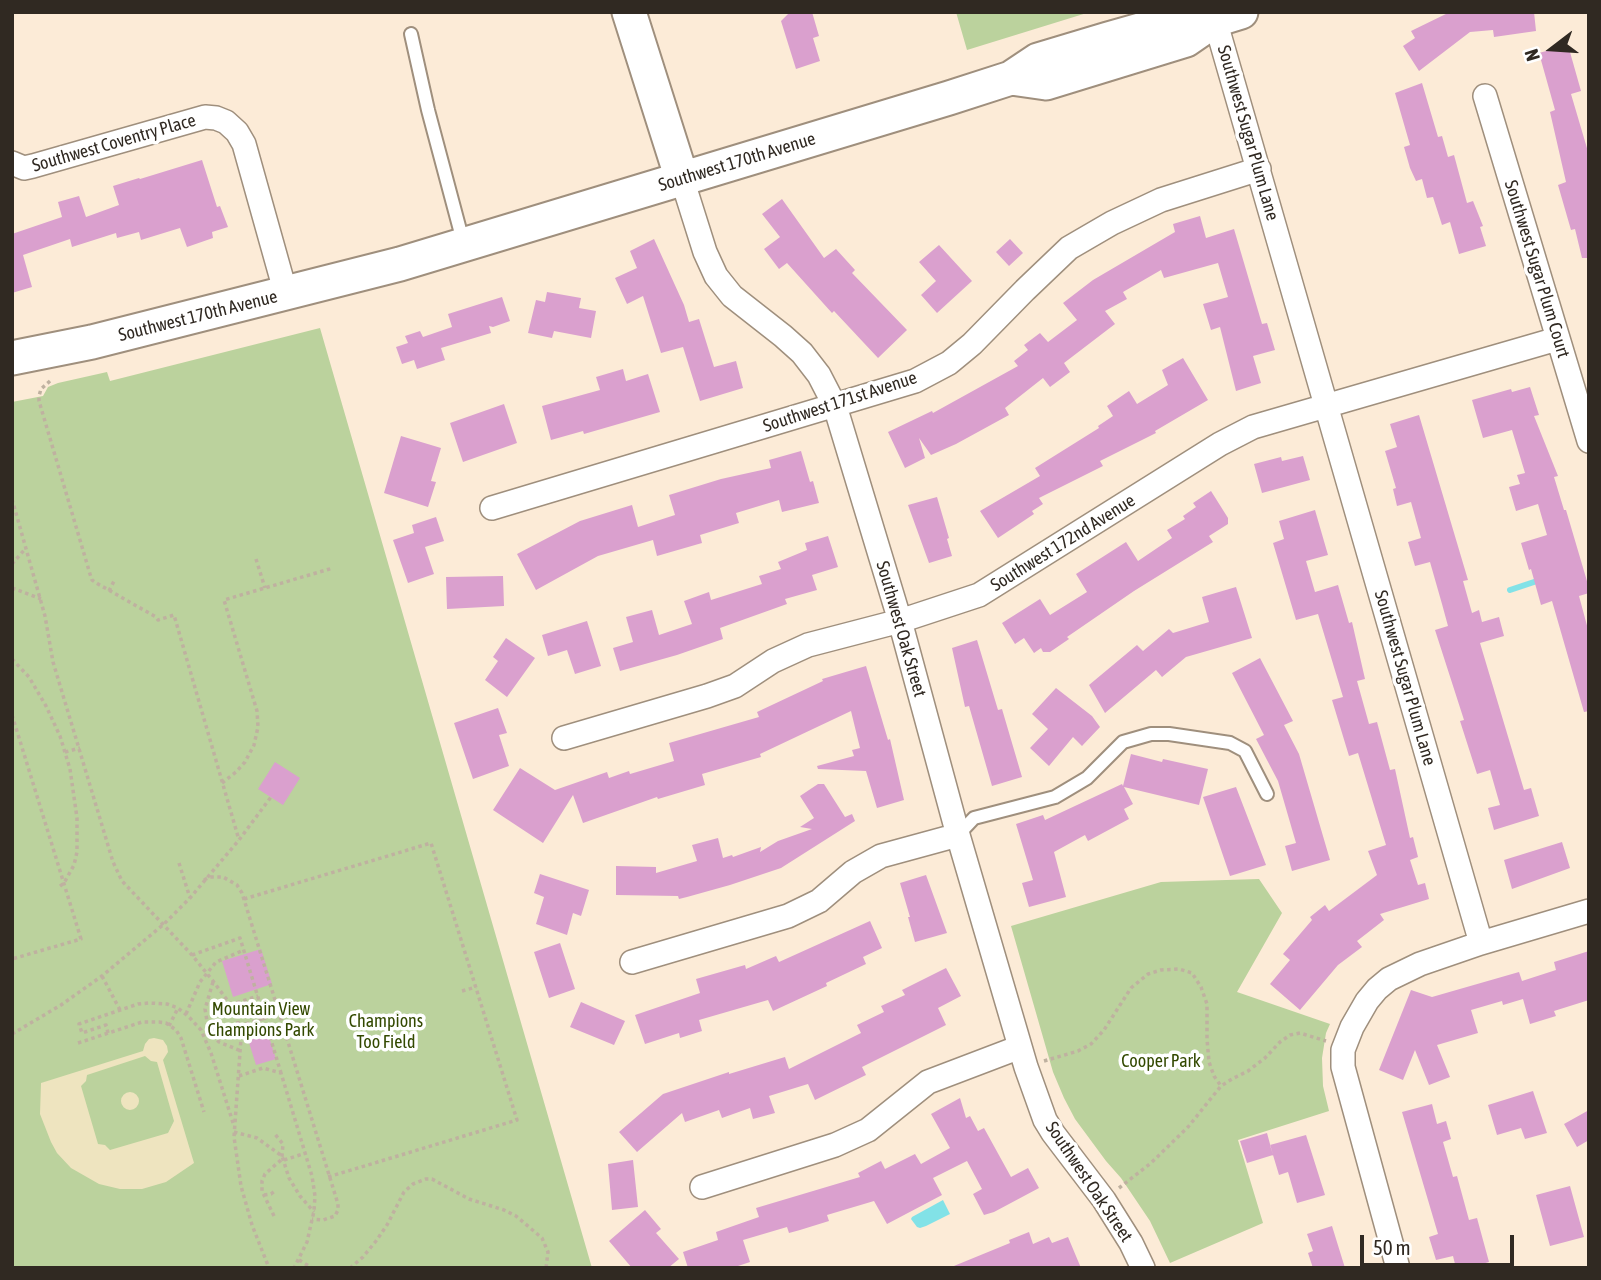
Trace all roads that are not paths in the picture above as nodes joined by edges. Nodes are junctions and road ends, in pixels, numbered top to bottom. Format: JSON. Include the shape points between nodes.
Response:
{"nodes":[{"id":1,"x":629,"y":12,"type":"edge"},
{"id":2,"x":1228,"y":16,"type":"edge"},
{"id":3,"x":411,"y":34,"type":"dead end"},
{"id":4,"x":1485,"y":96,"type":"dead end"},
{"id":5,"x":12,"y":163,"type":"edge"},
{"id":6,"x":1259,"y":169,"type":"junction"},
{"id":7,"x":682,"y":179,"type":"junction"},
{"id":8,"x":464,"y":245,"type":"junction"},
{"id":9,"x":286,"y":294,"type":"junction"},
{"id":10,"x":1558,"y":339,"type":"junction"},
{"id":11,"x":12,"y":358,"type":"edge"},
{"id":12,"x":1326,"y":405,"type":"junction"},
{"id":13,"x":835,"y":406,"type":"junction"},
{"id":14,"x":1589,"y":441,"type":"edge"},
{"id":15,"x":492,"y":508,"type":"dead end"},
{"id":16,"x":900,"y":621,"type":"junction"},
{"id":17,"x":564,"y":738,"type":"dead end"},
{"id":18,"x":1267,"y":794,"type":"dead end"},
{"id":19,"x":958,"y":835,"type":"junction"},
{"id":20,"x":1589,"y":911,"type":"edge"},
{"id":21,"x":1481,"y":943,"type":"junction"},
{"id":22,"x":632,"y":962,"type":"dead end"},
{"id":23,"x":1023,"y":1057,"type":"junction"},
{"id":24,"x":702,"y":1187,"type":"dead end"},
{"id":25,"x":1143,"y":1268,"type":"edge"},
{"id":26,"x":1398,"y":1268,"type":"edge"}],
"edges":[{"from":1,"to":7,"type":"main road","name":"Southwest Oak Street"},
{"from":2,"to":6,"type":"street","name":"Southwest Sugar Plum Lane"},
{"from":2,"to":7,"type":"main road","name":"Southwest 170th Avenue","via":[[1186,40],[1046,83],[1011,78]]},
{"from":3,"to":8,"type":"lane"},
{"from":4,"to":10,"type":"street","name":"Southwest Sugar Plum Court"},
{"from":5,"to":9,"type":"street","name":"Southwest Coventry Place","via":[[33,166],[217,116],[244,144]]},
{"from":6,"to":12,"type":"street","name":"Southwest Sugar Plum Lane"},
{"from":6,"to":13,"type":"street","name":"Southwest 171st Avenue","via":[[1161,200],[1112,223],[1069,248],[949,363],[915,381]]},
{"from":7,"to":8,"type":"main road","name":"Southwest 170th Avenue"},
{"from":7,"to":13,"type":"street","name":"Southwest Oak Street","via":[[716,276],[732,296],[802,353]]},
{"from":8,"to":9,"type":"main road","name":"Southwest 170th Avenue"},
{"from":9,"to":11,"type":"main road","name":"Southwest 170th Avenue"},
{"from":10,"to":12,"type":"street","name":"Southwest 172nd Avenue"},
{"from":10,"to":14,"type":"street","name":"Southwest Sugar Plum Court"},
{"from":12,"to":16,"type":"street","name":"Southwest 172nd Avenue","via":[[1253,427],[979,595]]},
{"from":12,"to":21,"type":"street","name":"Southwest Sugar Plum Lane"},
{"from":13,"to":15,"type":"street","name":"Southwest 171st Avenue"},
{"from":13,"to":16,"type":"street","name":"Southwest Oak Street"},
{"from":16,"to":17,"type":"street","name":"Southwest 172nd Avenue","via":[[808,645],[774,660],[735,686]]},
{"from":16,"to":19,"type":"street","name":"Southwest Oak Street"},
{"from":18,"to":19,"type":"lane","via":[[1245,751],[1230,743],[1151,734],[1123,742],[1087,778],[1055,797],[974,818]]},
{"from":19,"to":22,"type":"street","via":[[881,856],[819,901],[788,916]]},
{"from":19,"to":23,"type":"street","name":"Southwest Oak Street"},
{"from":20,"to":21,"type":"street"},
{"from":21,"to":26,"type":"street","via":[[1389,979],[1367,1002],[1343,1050],[1343,1066]]},
{"from":23,"to":24,"type":"street","via":[[929,1082],[868,1130]]},
{"from":23,"to":25,"type":"street","name":"Southwest Oak Street","via":[[1045,1120],[1104,1199]]}]}
